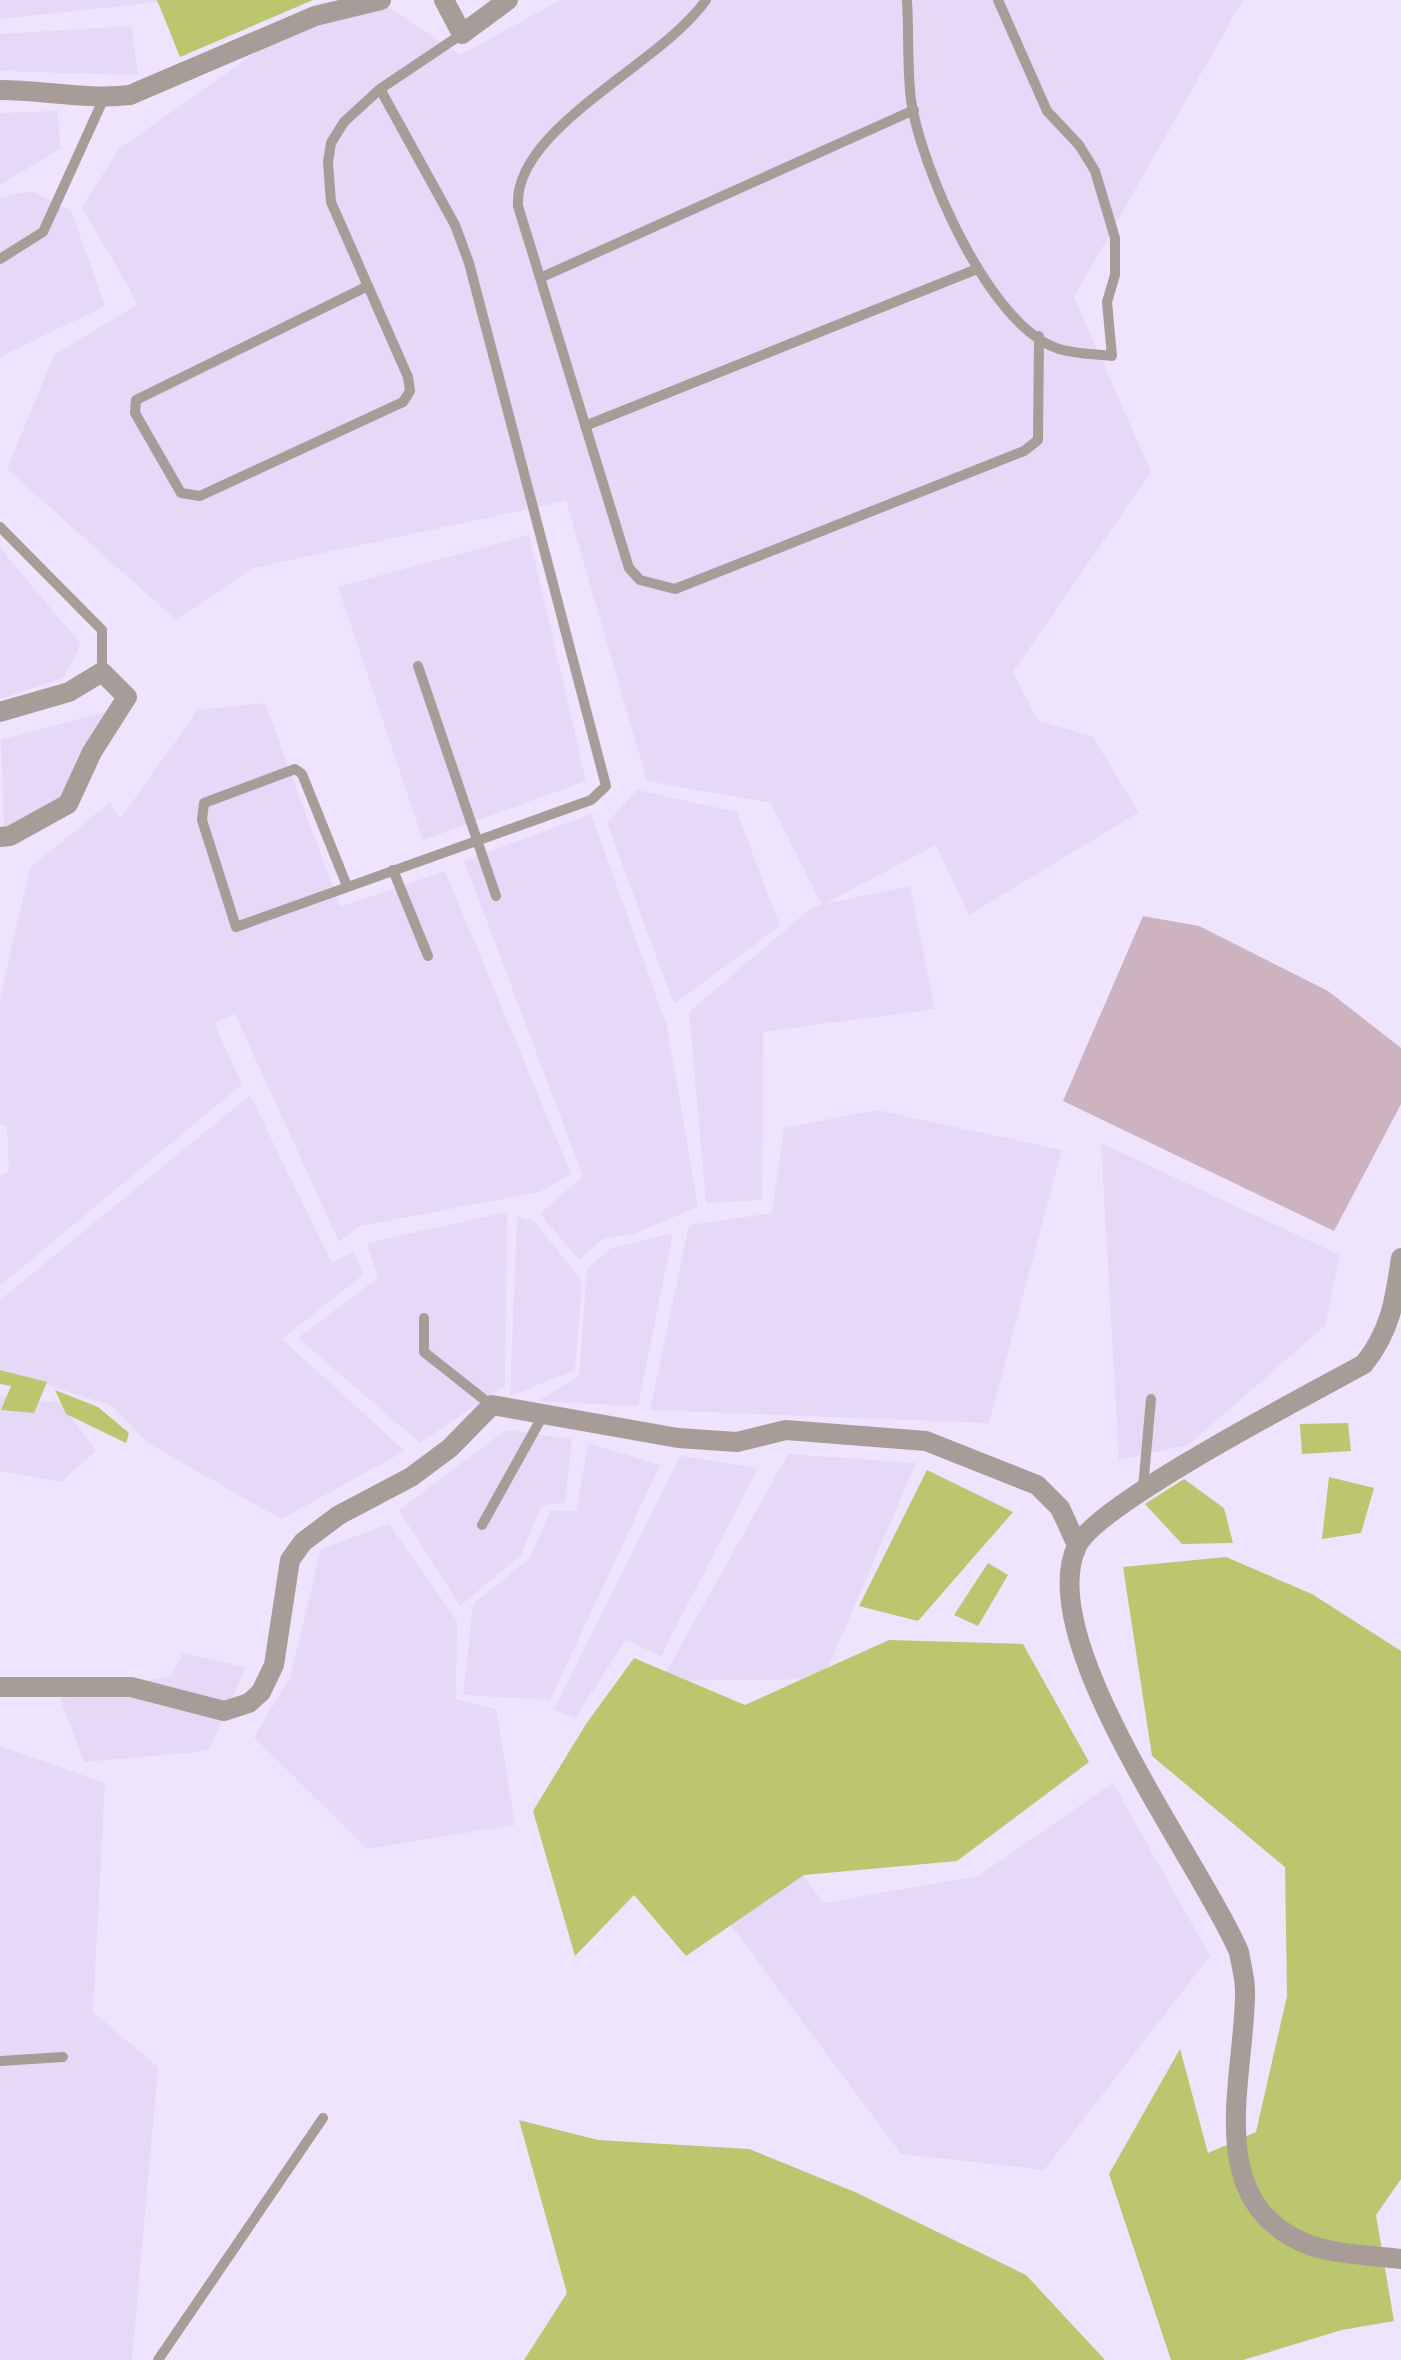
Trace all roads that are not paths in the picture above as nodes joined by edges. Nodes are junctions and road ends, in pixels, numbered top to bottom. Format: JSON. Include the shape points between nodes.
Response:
{"nodes":[{"id":1,"x":382,"y":0,"type":"edge"},
{"id":2,"x":444,"y":0,"type":"edge"},
{"id":3,"x":508,"y":0,"type":"edge"},
{"id":4,"x":706,"y":0,"type":"edge"},
{"id":5,"x":907,"y":0,"type":"edge"},
{"id":6,"x":998,"y":0,"type":"edge"},
{"id":7,"x":462,"y":34,"type":"junction"},
{"id":8,"x":380,"y":89,"type":"junction"},
{"id":9,"x":0,"y":90,"type":"edge"},
{"id":10,"x":104,"y":98,"type":"junction"},
{"id":11,"x":914,"y":110,"type":"junction"},
{"id":12,"x":0,"y":259,"type":"edge"},
{"id":13,"x":977,"y":269,"type":"junction"},
{"id":14,"x":540,"y":278,"type":"junction"},
{"id":15,"x":368,"y":286,"type":"junction"},
{"id":16,"x":1039,"y":336,"type":"junction"},
{"id":17,"x":586,"y":426,"type":"junction"},
{"id":18,"x":0,"y":526,"type":"edge"},
{"id":19,"x":418,"y":666,"type":"dead end"},
{"id":20,"x":102,"y":672,"type":"junction"},
{"id":21,"x":0,"y":712,"type":"edge"},
{"id":22,"x":0,"y":837,"type":"edge"},
{"id":23,"x":475,"y":841,"type":"junction"},
{"id":24,"x":393,"y":870,"type":"junction"},
{"id":25,"x":346,"y":886,"type":"junction"},
{"id":26,"x":496,"y":896,"type":"dead end"},
{"id":27,"x":428,"y":956,"type":"dead end"},
{"id":28,"x":1401,"y":1258,"type":"edge"},
{"id":29,"x":424,"y":1318,"type":"dead end"},
{"id":30,"x":1150,"y":1399,"type":"dead end"},
{"id":31,"x":492,"y":1406,"type":"junction"},
{"id":32,"x":542,"y":1416,"type":"junction"},
{"id":33,"x":1143,"y":1489,"type":"junction"},
{"id":34,"x":482,"y":1525,"type":"dead end"},
{"id":35,"x":1077,"y":1545,"type":"junction"},
{"id":36,"x":0,"y":1686,"type":"edge"},
{"id":37,"x":64,"y":2058,"type":"dead end"},
{"id":38,"x":0,"y":2061,"type":"edge"},
{"id":39,"x":323,"y":2118,"type":"dead end"},
{"id":40,"x":1401,"y":2259,"type":"edge"},
{"id":41,"x":158,"y":2360,"type":"edge"}],
"edges":[{"from":1,"to":10,"type":"street","via":[[315,16],[130,94]]},
{"from":2,"to":7,"type":"street"},
{"from":3,"to":7,"type":"street"},
{"from":4,"to":14,"type":"lane","via":[[663,46],[546,139],[522,172],[518,206]]},
{"from":5,"to":11,"type":"lane"},
{"from":6,"to":16,"type":"lane","via":[[1047,112],[1095,172],[1116,238],[1107,302],[1112,356],[1056,348]]},
{"from":7,"to":8,"type":"lane"},
{"from":8,"to":15,"type":"lane","via":[[344,122],[328,162],[331,202]]},
{"from":8,"to":23,"type":"lane","via":[[469,263],[606,786],[591,800]]},
{"from":9,"to":10,"type":"street"},
{"from":10,"to":12,"type":"lane","via":[[43,232]]},
{"from":11,"to":13,"type":"lane","via":[[928,163]]},
{"from":11,"to":14,"type":"lane"},
{"from":13,"to":16,"type":"lane","via":[[1010,315]]},
{"from":13,"to":17,"type":"lane"},
{"from":14,"to":17,"type":"lane"},
{"from":15,"to":15,"type":"lane","via":[[408,377],[403,402],[200,496],[181,493],[135,413],[136,400]]},
{"from":16,"to":17,"type":"lane","via":[[1038,440],[1024,451],[676,589],[640,580],[630,568]]},
{"from":18,"to":20,"type":"lane","via":[[102,630]]},
{"from":19,"to":23,"type":"lane"},
{"from":20,"to":21,"type":"street","via":[[70,692]]},
{"from":20,"to":22,"type":"street","via":[[127,697],[68,804]]},
{"from":23,"to":24,"type":"lane"},
{"from":23,"to":26,"type":"lane"},
{"from":24,"to":25,"type":"lane"},
{"from":24,"to":27,"type":"lane"},
{"from":25,"to":25,"type":"lane","via":[[295,769],[204,802],[202,820],[236,927]]},
{"from":28,"to":33,"type":"street","via":[[1393,1314],[1364,1364]]},
{"from":29,"to":31,"type":"lane","via":[[424,1352]]},
{"from":30,"to":33,"type":"lane"},
{"from":31,"to":32,"type":"street"},
{"from":31,"to":36,"type":"street","via":[[412,1477],[303,1542],[290,1560],[274,1665],[249,1703],[224,1710],[131,1687]]},
{"from":32,"to":34,"type":"lane"},
{"from":32,"to":35,"type":"street","via":[[737,1442],[786,1430],[926,1441],[1037,1485],[1060,1508]]},
{"from":33,"to":35,"type":"street"},
{"from":35,"to":40,"type":"street","via":[[1073,1599],[1086,1669],[1239,1952],[1245,1990],[1236,2148],[1246,2186],[1268,2221],[1304,2243]]},
{"from":37,"to":38,"type":"lane"},
{"from":39,"to":41,"type":"lane"}]}
